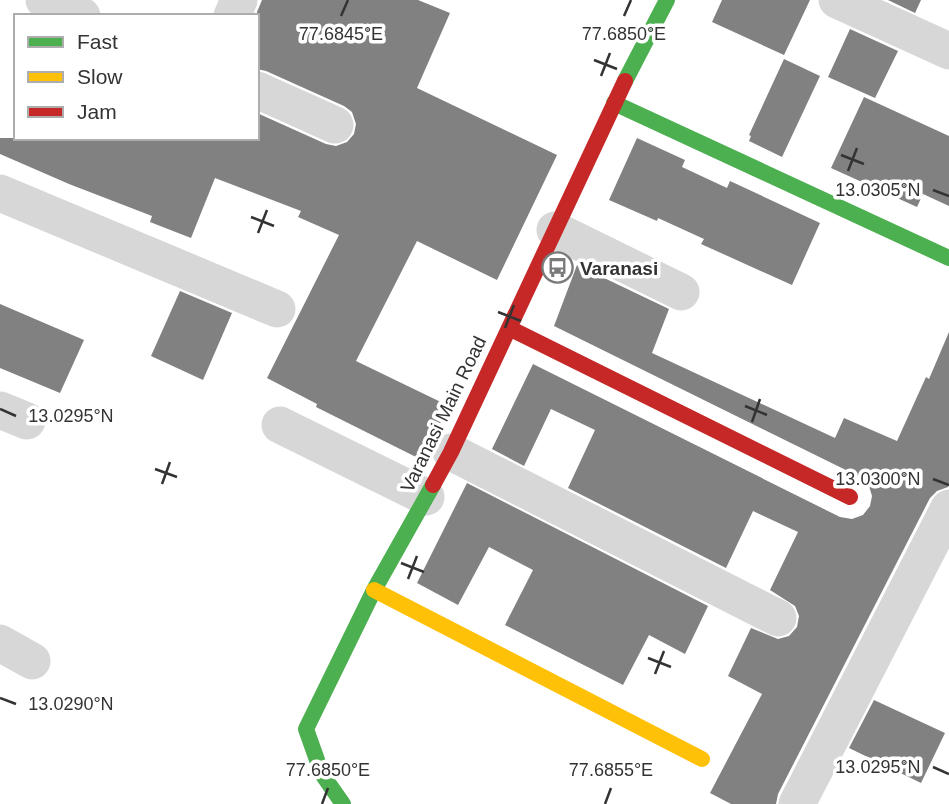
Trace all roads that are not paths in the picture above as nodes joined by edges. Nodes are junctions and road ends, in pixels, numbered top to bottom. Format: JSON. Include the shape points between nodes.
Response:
{"nodes":[{"id":1,"x":44,"y":0,"type":"edge"},
{"id":2,"x":667,"y":0,"type":"edge"},
{"id":3,"x":837,"y":0,"type":"edge"},
{"id":4,"x":77,"y":14,"type":"edge"},
{"id":5,"x":949,"y":51,"type":"edge"},
{"id":6,"x":259,"y":91,"type":"edge"},
{"id":7,"x":614,"y":103,"type":"junction"},
{"id":8,"x":335,"y":125,"type":"dead end"},
{"id":9,"x":0,"y":193,"type":"edge"},
{"id":10,"x":555,"y":230,"type":"junction"},
{"id":11,"x":949,"y":258,"type":"edge"},
{"id":12,"x":681,"y":292,"type":"dead end"},
{"id":13,"x":277,"y":309,"type":"dead end"},
{"id":14,"x":509,"y":328,"type":"junction"},
{"id":15,"x":280,"y":425,"type":"dead end"},
{"id":16,"x":451,"y":452,"type":"junction"},
{"id":17,"x":850,"y":496,"type":"dead end"},
{"id":18,"x":426,"y":497,"type":"junction"},
{"id":19,"x":949,"y":508,"type":"edge"},
{"id":20,"x":374,"y":590,"type":"junction"},
{"id":21,"x":778,"y":618,"type":"dead end"},
{"id":22,"x":0,"y":643,"type":"edge"},
{"id":23,"x":32,"y":661,"type":"dead end"},
{"id":24,"x":702,"y":759,"type":"dead end"},
{"id":25,"x":343,"y":804,"type":"edge"},
{"id":26,"x":797,"y":804,"type":"edge"}],
"edges":[{"from":1,"to":4,"type":"street"},
{"from":2,"to":7,"type":"street","name":"Varanasi Main Road"},
{"from":3,"to":5,"type":"street"},
{"from":6,"to":8,"type":"street"},
{"from":7,"to":10,"type":"street","name":"Varanasi Main Road"},
{"from":7,"to":11,"type":"street"},
{"from":9,"to":13,"type":"street"},
{"from":10,"to":12,"type":"street"},
{"from":10,"to":14,"type":"street","name":"Varanasi Main Road"},
{"from":14,"to":16,"type":"street","name":"Varanasi Main Road"},
{"from":14,"to":17,"type":"street"},
{"from":15,"to":18,"type":"street"},
{"from":16,"to":18,"type":"street","name":"Varanasi Main Road"},
{"from":16,"to":21,"type":"street"},
{"from":18,"to":20,"type":"street","name":"Varanasi Main Road"},
{"from":19,"to":26,"type":"street"},
{"from":20,"to":24,"type":"street"},
{"from":20,"to":25,"type":"street","name":"Varanasi Main Road","via":[[306,729],[322,774]]},
{"from":22,"to":23,"type":"street"}]}
